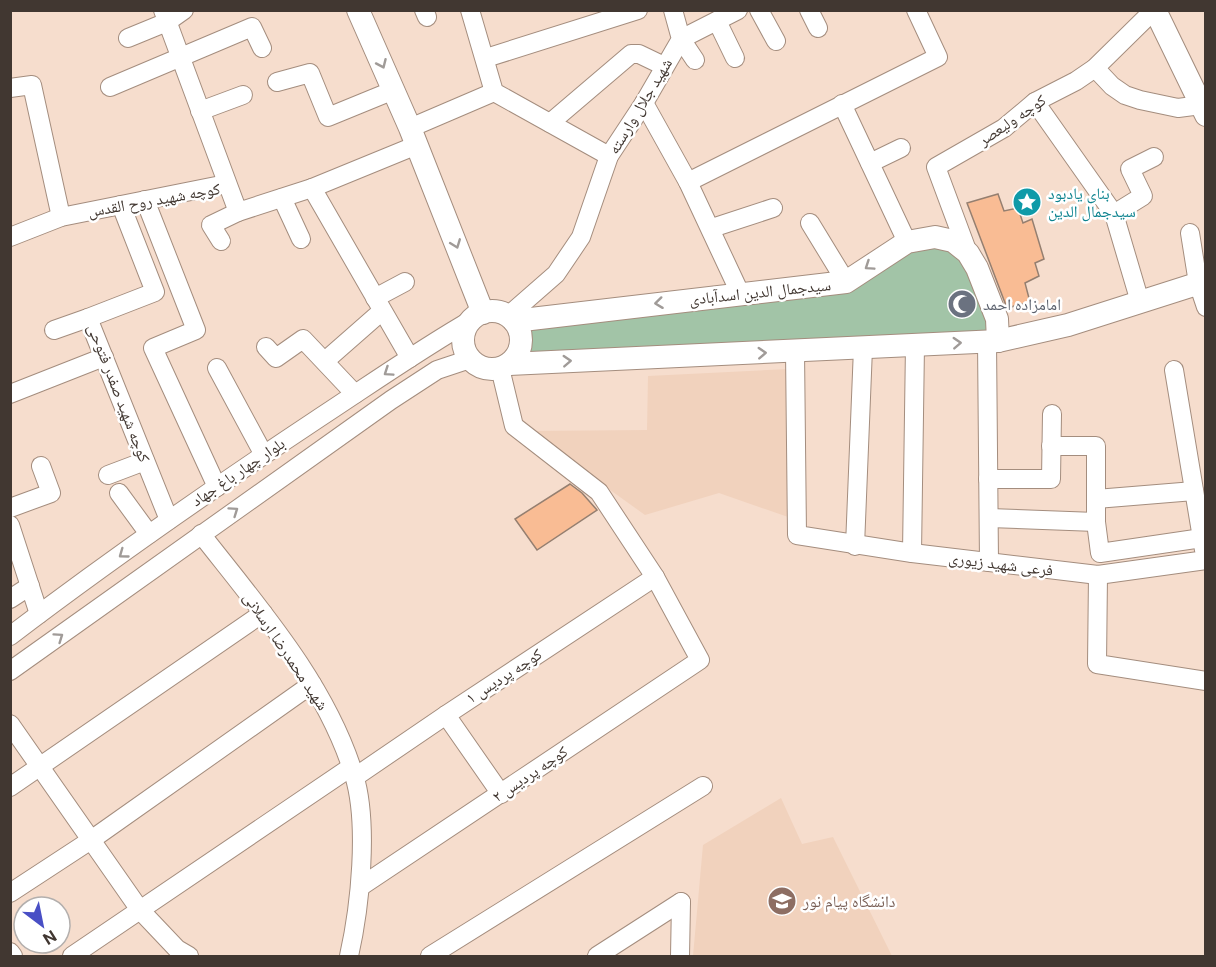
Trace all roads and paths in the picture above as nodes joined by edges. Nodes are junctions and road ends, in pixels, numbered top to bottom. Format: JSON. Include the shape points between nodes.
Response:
{"nodes":[{"id":1,"x":184,"y":10,"type":"edge"},
{"id":2,"x":358,"y":10,"type":"edge"},
{"id":3,"x":470,"y":10,"type":"edge"},
{"id":4,"x":638,"y":10,"type":"edge"},
{"id":5,"x":673,"y":10,"type":"edge"},
{"id":6,"x":738,"y":10,"type":"edge"},
{"id":7,"x":759,"y":10,"type":"edge"},
{"id":8,"x":809,"y":10,"type":"edge"},
{"id":9,"x":916,"y":10,"type":"edge"},
{"id":10,"x":1155,"y":10,"type":"edge"},
{"id":11,"x":165,"y":16,"type":"edge"},
{"id":12,"x":588,"y":18,"type":"edge"},
{"id":13,"x":717,"y":21,"type":"junction"},
{"id":14,"x":818,"y":28,"type":"dead end"},
{"id":15,"x":128,"y":38,"type":"dead end"},
{"id":16,"x":681,"y":39,"type":"junction"},
{"id":17,"x":776,"y":41,"type":"dead end"},
{"id":18,"x":262,"y":48,"type":"dead end"},
{"id":19,"x":486,"y":58,"type":"junction"},
{"id":20,"x":735,"y":58,"type":"dead end"},
{"id":21,"x":180,"y":59,"type":"junction"},
{"id":22,"x":695,"y":60,"type":"dead end"},
{"id":23,"x":664,"y":66,"type":"junction"},
{"id":24,"x":1095,"y":68,"type":"junction"},
{"id":25,"x":277,"y":82,"type":"dead end"},
{"id":26,"x":110,"y":87,"type":"dead end"},
{"id":27,"x":10,"y":88,"type":"edge"},
{"id":28,"x":394,"y":90,"type":"junction"},
{"id":29,"x":495,"y":92,"type":"junction"},
{"id":30,"x":243,"y":95,"type":"dead end"},
{"id":31,"x":1035,"y":102,"type":"junction"},
{"id":32,"x":644,"y":103,"type":"junction"},
{"id":33,"x":842,"y":104,"type":"junction"},
{"id":34,"x":1203,"y":110,"type":"edge"},
{"id":35,"x":200,"y":111,"type":"junction"},
{"id":36,"x":550,"y":123,"type":"junction"},
{"id":37,"x":414,"y":136,"type":"junction"},
{"id":38,"x":902,"y":147,"type":"dead end"},
{"id":39,"x":609,"y":156,"type":"junction"},
{"id":40,"x":1154,"y":157,"type":"dead end"},
{"id":41,"x":870,"y":163,"type":"junction"},
{"id":42,"x":688,"y":182,"type":"junction"},
{"id":43,"x":226,"y":184,"type":"junction"},
{"id":44,"x":312,"y":188,"type":"junction"},
{"id":45,"x":282,"y":198,"type":"junction"},
{"id":46,"x":145,"y":200,"type":"junction"},
{"id":47,"x":121,"y":205,"type":"junction"},
{"id":48,"x":773,"y":208,"type":"dead end"},
{"id":49,"x":238,"y":212,"type":"junction"},
{"id":50,"x":1114,"y":214,"type":"junction"},
{"id":51,"x":61,"y":217,"type":"junction"},
{"id":52,"x":810,"y":223,"type":"dead end"},
{"id":53,"x":711,"y":228,"type":"junction"},
{"id":54,"x":1190,"y":233,"type":"dead end"},
{"id":55,"x":10,"y":237,"type":"edge"},
{"id":56,"x":301,"y":239,"type":"dead end"},
{"id":57,"x":221,"y":241,"type":"dead end"},
{"id":58,"x":907,"y":242,"type":"junction"},
{"id":59,"x":968,"y":253,"type":"junction"},
{"id":60,"x":405,"y":282,"type":"dead end"},
{"id":61,"x":846,"y":282,"type":"junction"},
{"id":62,"x":1202,"y":282,"type":"edge"},
{"id":63,"x":740,"y":293,"type":"junction"},
{"id":64,"x":1140,"y":302,"type":"junction"},
{"id":65,"x":378,"y":304,"type":"junction"},
{"id":66,"x":1206,"y":307,"type":"edge"},
{"id":67,"x":478,"y":316,"type":"junction"},
{"id":68,"x":88,"y":318,"type":"junction"},
{"id":69,"x":511,"y":318,"type":"junction"},
{"id":70,"x":54,"y":330,"type":"dead end"},
{"id":71,"x":992,"y":341,"type":"junction"},
{"id":72,"x":915,"y":345,"type":"junction"},
{"id":73,"x":266,"y":347,"type":"dead end"},
{"id":74,"x":863,"y":348,"type":"junction"},
{"id":75,"x":795,"y":351,"type":"junction"},
{"id":76,"x":104,"y":357,"type":"junction"},
{"id":77,"x":410,"y":357,"type":"junction"},
{"id":78,"x":470,"y":359,"type":"junction"},
{"id":79,"x":325,"y":361,"type":"junction"},
{"id":80,"x":505,"y":366,"type":"junction"},
{"id":81,"x":217,"y":368,"type":"dead end"},
{"id":82,"x":1174,"y":370,"type":"dead end"},
{"id":83,"x":10,"y":394,"type":"edge"},
{"id":84,"x":355,"y":394,"type":"junction"},
{"id":85,"x":1052,"y":414,"type":"dead end"},
{"id":86,"x":1051,"y":446,"type":"junction"},
{"id":87,"x":264,"y":455,"type":"junction"},
{"id":88,"x":145,"y":461,"type":"junction"},
{"id":89,"x":41,"y":466,"type":"dead end"},
{"id":90,"x":108,"y":475,"type":"dead end"},
{"id":91,"x":988,"y":479,"type":"junction"},
{"id":92,"x":217,"y":487,"type":"junction"},
{"id":93,"x":1194,"y":491,"type":"junction"},
{"id":94,"x":119,"y":493,"type":"dead end"},
{"id":95,"x":1096,"y":499,"type":"junction"},
{"id":96,"x":10,"y":508,"type":"edge"},
{"id":97,"x":989,"y":518,"type":"junction"},
{"id":98,"x":169,"y":520,"type":"junction"},
{"id":99,"x":1096,"y":522,"type":"junction"},
{"id":100,"x":10,"y":525,"type":"edge"},
{"id":101,"x":149,"y":534,"type":"junction"},
{"id":102,"x":201,"y":534,"type":"junction"},
{"id":103,"x":1202,"y":538,"type":"junction"},
{"id":104,"x":855,"y":545,"type":"junction"},
{"id":105,"x":912,"y":553,"type":"junction"},
{"id":106,"x":1206,"y":559,"type":"edge"},
{"id":107,"x":989,"y":562,"type":"junction"},
{"id":108,"x":1098,"y":575,"type":"junction"},
{"id":109,"x":655,"y":577,"type":"junction"},
{"id":110,"x":30,"y":586,"type":"junction"},
{"id":111,"x":10,"y":599,"type":"edge"},
{"id":112,"x":263,"y":613,"type":"junction"},
{"id":113,"x":39,"y":614,"type":"junction"},
{"id":114,"x":10,"y":636,"type":"edge"},
{"id":115,"x":10,"y":671,"type":"edge"},
{"id":116,"x":1206,"y":681,"type":"edge"},
{"id":117,"x":312,"y":684,"type":"junction"},
{"id":118,"x":446,"y":715,"type":"junction"},
{"id":119,"x":10,"y":724,"type":"edge"},
{"id":120,"x":39,"y":766,"type":"junction"},
{"id":121,"x":353,"y":772,"type":"junction"},
{"id":122,"x":703,"y":786,"type":"dead end"},
{"id":123,"x":10,"y":787,"type":"edge"},
{"id":124,"x":501,"y":794,"type":"junction"},
{"id":125,"x":91,"y":840,"type":"junction"},
{"id":126,"x":360,"y":887,"type":"junction"},
{"id":127,"x":10,"y":893,"type":"edge"},
{"id":128,"x":140,"y":910,"type":"junction"},
{"id":129,"x":10,"y":952,"type":"edge"},
{"id":130,"x":13,"y":957,"type":"edge"},
{"id":131,"x":72,"y":957,"type":"edge"},
{"id":132,"x":189,"y":957,"type":"edge"},
{"id":133,"x":349,"y":957,"type":"edge"},
{"id":134,"x":430,"y":957,"type":"edge"},
{"id":135,"x":597,"y":957,"type":"edge"},
{"id":136,"x":680,"y":957,"type":"edge"}],
"edges":[{"from":1,"to":11,"type":"street"},
{"from":2,"to":28,"type":"main road","one_way":true},
{"from":3,"to":19,"type":"street"},
{"from":4,"to":12,"type":"street"},
{"from":5,"to":16,"type":"street","name":"شهید جلال وارسته"},
{"from":6,"to":13,"type":"street"},
{"from":7,"to":17,"type":"street"},
{"from":8,"to":14,"type":"street"},
{"from":9,"to":33,"type":"street","via":[[938,57]]},
{"from":10,"to":24,"type":"street","name":"کوچه ولیعصر"},
{"from":10,"to":34,"type":"main road"},
{"from":11,"to":15,"type":"street"},
{"from":11,"to":21,"type":"street"},
{"from":12,"to":19,"type":"street"},
{"from":13,"to":16,"type":"street"},
{"from":13,"to":20,"type":"street"},
{"from":16,"to":22,"type":"street"},
{"from":16,"to":23,"type":"street","name":"شهید جلال وارسته"},
{"from":18,"to":21,"type":"street","via":[[252,27]]},
{"from":19,"to":29,"type":"street"},
{"from":21,"to":26,"type":"street"},
{"from":21,"to":35,"type":"street"},
{"from":23,"to":32,"type":"street","name":"شهید جلال وارسته"},
{"from":23,"to":36,"type":"street","via":[[632,54]]},
{"from":24,"to":31,"type":"street","name":"کوچه ولیعصر"},
{"from":24,"to":34,"type":"street","via":[[1125,95]]},
{"from":25,"to":28,"type":"street","via":[[310,73],[328,117]]},
{"from":27,"to":51,"type":"street","via":[[32,85]]},
{"from":28,"to":37,"type":"main road"},
{"from":29,"to":36,"type":"street"},
{"from":29,"to":37,"type":"street","name":"کوچه شهید روح القدس"},
{"from":30,"to":35,"type":"street"},
{"from":31,"to":50,"type":"street"},
{"from":31,"to":59,"type":"street","name":"کوچه ولیعصر","via":[[1004,128],[936,167]]},
{"from":32,"to":39,"type":"street","name":"شهید جلال وارسته"},
{"from":32,"to":42,"type":"street"},
{"from":33,"to":41,"type":"street"},
{"from":33,"to":42,"type":"street"},
{"from":35,"to":43,"type":"street"},
{"from":36,"to":39,"type":"street"},
{"from":37,"to":44,"type":"street","name":"کوچه شهید روح القدس"},
{"from":37,"to":67,"type":"main road","one_way":true},
{"from":38,"to":41,"type":"street"},
{"from":39,"to":69,"type":"street","name":"شهید جلال وارسته","via":[[580,237],[555,274]]},
{"from":40,"to":50,"type":"street","via":[[1130,169],[1143,196]]},
{"from":41,"to":58,"type":"street"},
{"from":42,"to":53,"type":"street"},
{"from":43,"to":46,"type":"street","name":"کوچه شهید روح القدس"},
{"from":43,"to":49,"type":"street","name":"کوچه شهید روح القدس"},
{"from":44,"to":45,"type":"street","name":"کوچه شهید روح القدس"},
{"from":44,"to":65,"type":"street"},
{"from":45,"to":49,"type":"street","name":"کوچه شهید روح القدس"},
{"from":45,"to":56,"type":"street"},
{"from":46,"to":47,"type":"street","name":"کوچه شهید روح القدس"},
{"from":46,"to":92,"type":"street","via":[[196,330],[153,348]]},
{"from":47,"to":51,"type":"street","name":"کوچه شهید روح القدس"},
{"from":47,"to":68,"type":"street","name":"کوچه شهید صفدر فتوحی","via":[[155,292]]},
{"from":48,"to":53,"type":"street"},
{"from":49,"to":57,"type":"street","via":[[211,225]]},
{"from":50,"to":64,"type":"street"},
{"from":51,"to":55,"type":"street","name":"کوچه شهید روح القدس"},
{"from":52,"to":61,"type":"street"},
{"from":53,"to":63,"type":"street"},
{"from":54,"to":62,"type":"street"},
{"from":58,"to":59,"type":"main road","name":"سیدجمال الدین اسدآبادی","via":[[935,237],[953,241]]},
{"from":58,"to":61,"type":"main road","name":"سیدجمال الدین اسدآبادی","one_way":true},
{"from":59,"to":71,"type":"main road","via":[[997,319]]},
{"from":60,"to":65,"type":"street"},
{"from":61,"to":63,"type":"main road","name":"سیدجمال الدین اسدآبادی"},
{"from":62,"to":64,"type":"main road"},
{"from":62,"to":66,"type":"street"},
{"from":63,"to":69,"type":"main road","name":"سیدجمال الدین اسدآبادی","one_way":true},
{"from":64,"to":71,"type":"main road","via":[[1068,325]]},
{"from":65,"to":77,"type":"street"},
{"from":65,"to":79,"type":"street"},
{"from":67,"to":69,"type":"main road","via":[[494,311]]},
{"from":67,"to":77,"type":"street","name":"بلوار چهار باغ جهاد"},
{"from":67,"to":78,"type":"main road","via":[[464,334],[463,343]]},
{"from":68,"to":70,"type":"street"},
{"from":68,"to":76,"type":"street","name":"کوچه شهید صفدر فتوحی"},
{"from":69,"to":80,"type":"main road","via":[[519,329],[520,348]]},
{"from":72,"to":71,"type":"main road","one_way":true},
{"from":71,"to":91,"type":"street"},
{"from":72,"to":74,"type":"main road"},
{"from":72,"to":105,"type":"street"},
{"from":73,"to":79,"type":"street","via":[[276,358],[303,339]]},
{"from":74,"to":75,"type":"main road"},
{"from":74,"to":104,"type":"street"},
{"from":80,"to":75,"type":"main road","one_way":true},
{"from":75,"to":104,"type":"street","name":"فرعی شهید زیوری","via":[[796,535]]},
{"from":76,"to":83,"type":"street"},
{"from":76,"to":88,"type":"street","name":"کوچه شهید صفدر فتوحی"},
{"from":77,"to":84,"type":"street","name":"بلوار چهار باغ جهاد","one_way":true},
{"from":78,"to":80,"type":"main road","via":[[484,368]]},
{"from":102,"to":78,"type":"street","name":"بلوار چهار باغ جهاد","one_way":true,"via":[[437,370]]},
{"from":79,"to":84,"type":"street"},
{"from":80,"to":109,"type":"street","via":[[514,426],[599,492]]},
{"from":81,"to":87,"type":"street"},
{"from":82,"to":93,"type":"street"},
{"from":84,"to":87,"type":"street","name":"بلوار چهار باغ جهاد"},
{"from":85,"to":86,"type":"street"},
{"from":86,"to":91,"type":"street","via":[[1051,479]]},
{"from":86,"to":95,"type":"street","via":[[1096,446]]},
{"from":87,"to":92,"type":"street","name":"بلوار چهار باغ جهاد"},
{"from":88,"to":90,"type":"street"},
{"from":88,"to":98,"type":"street","name":"کوچه شهید صفدر فتوحی"},
{"from":89,"to":96,"type":"street","via":[[51,493]]},
{"from":91,"to":97,"type":"street"},
{"from":92,"to":98,"type":"street","name":"بلوار چهار باغ جهاد"},
{"from":93,"to":95,"type":"street"},
{"from":93,"to":103,"type":"street"},
{"from":94,"to":101,"type":"street"},
{"from":95,"to":99,"type":"street"},
{"from":97,"to":99,"type":"street"},
{"from":97,"to":107,"type":"street"},
{"from":98,"to":101,"type":"street","name":"بلوار چهار باغ جهاد"},
{"from":99,"to":103,"type":"street","via":[[1100,553]]},
{"from":100,"to":110,"type":"street"},
{"from":101,"to":113,"type":"street","name":"بلوار چهار باغ جهاد","one_way":true},
{"from":102,"to":112,"type":"street","name":"شهید محمدرضا ارسلانی"},
{"from":115,"to":102,"type":"street","name":"بلوار چهار باغ جهاد","one_way":true},
{"from":103,"to":106,"type":"street"},
{"from":104,"to":105,"type":"street","name":"فرعی شهید زیوری"},
{"from":105,"to":107,"type":"street","name":"فرعی شهید زیوری"},
{"from":106,"to":108,"type":"street","name":"فرعی شهید زیوری"},
{"from":107,"to":108,"type":"street","name":"فرعی شهید زیوری"},
{"from":108,"to":116,"type":"street","via":[[1097,664]]},
{"from":109,"to":118,"type":"street","name":"کوچه پردیس ۱"},
{"from":109,"to":124,"type":"street","name":"کوچه پردیس ۲","via":[[700,660]]},
{"from":110,"to":111,"type":"street"},
{"from":110,"to":113,"type":"street"},
{"from":112,"to":117,"type":"street","name":"شهید محمدرضا ارسلانی"},
{"from":112,"to":120,"type":"street"},
{"from":113,"to":114,"type":"street","name":"بلوار چهار باغ جهاد"},
{"from":117,"to":121,"type":"street","name":"شهید محمدرضا ارسلانی","via":[[335,724]]},
{"from":117,"to":125,"type":"street"},
{"from":118,"to":121,"type":"street","name":"کوچه پردیس ۱"},
{"from":118,"to":124,"type":"street"},
{"from":119,"to":120,"type":"street"},
{"from":120,"to":123,"type":"street"},
{"from":120,"to":125,"type":"street"},
{"from":121,"to":126,"type":"street","name":"شهید محمدرضا ارسلانی","via":[[361,820]]},
{"from":121,"to":128,"type":"street","name":"کوچه پردیس ۱"},
{"from":122,"to":134,"type":"street"},
{"from":124,"to":126,"type":"street","name":"کوچه پردیس ۲"},
{"from":125,"to":127,"type":"street"},
{"from":125,"to":128,"type":"street"},
{"from":126,"to":133,"type":"street","name":"شهید محمدرضا ارسلانی"},
{"from":128,"to":131,"type":"street","name":"کوچه پردیس ۱"},
{"from":128,"to":132,"type":"street"},
{"from":129,"to":130,"type":"street"},
{"from":135,"to":136,"type":"street","via":[[681,902]]}]}
